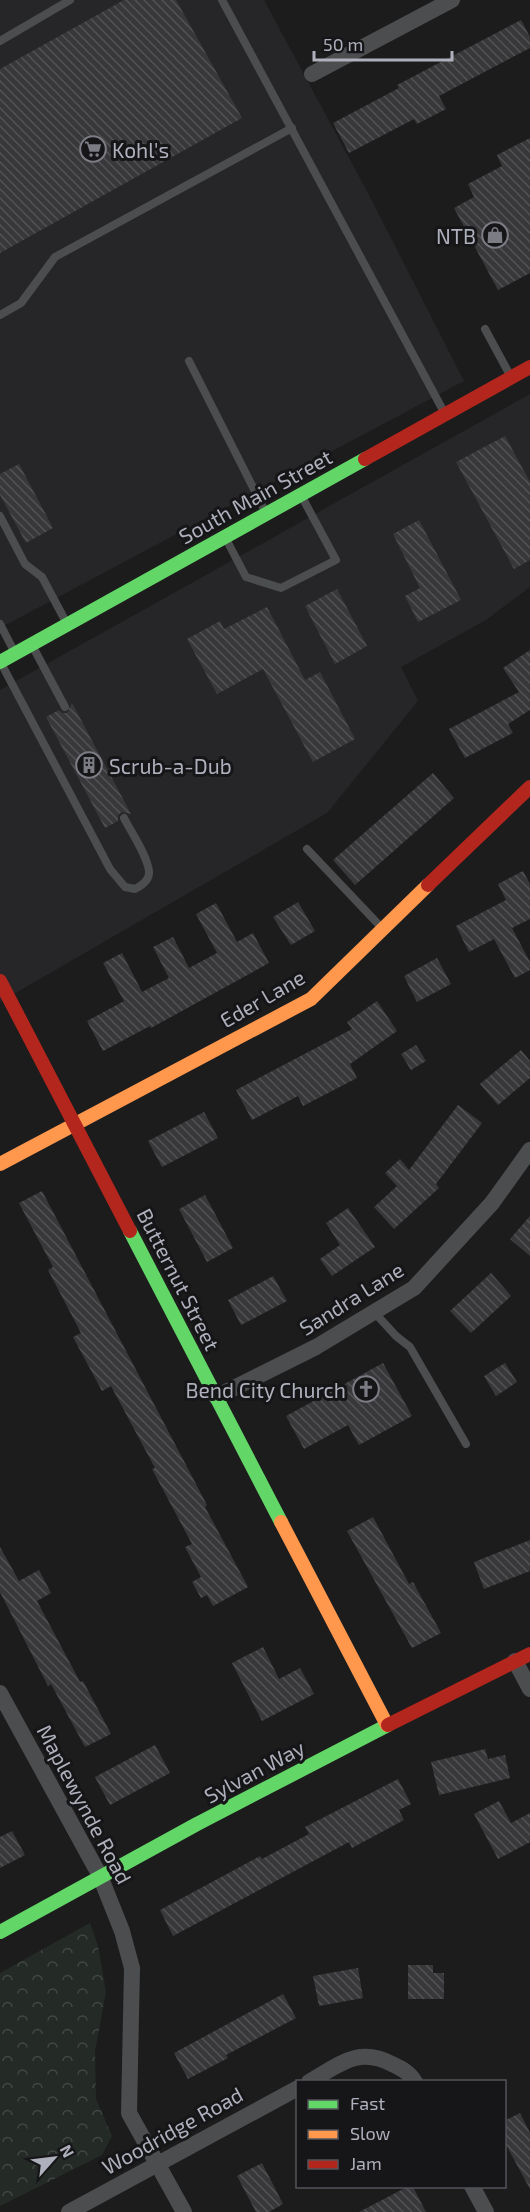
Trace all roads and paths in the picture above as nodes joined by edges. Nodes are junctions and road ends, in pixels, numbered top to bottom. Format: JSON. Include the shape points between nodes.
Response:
{"nodes":[{"id":1,"x":70,"y":0,"type":"edge"},
{"id":2,"x":222,"y":0,"type":"edge"},
{"id":3,"x":452,"y":0,"type":"edge"},
{"id":4,"x":425,"y":6,"type":"edge"},
{"id":5,"x":0,"y":41,"type":"edge"},
{"id":6,"x":312,"y":74,"type":"dead end"},
{"id":7,"x":292,"y":128,"type":"junction"},
{"id":8,"x":0,"y":315,"type":"edge"},
{"id":9,"x":485,"y":329,"type":"dead end"},
{"id":10,"x":189,"y":361,"type":"dead end"},
{"id":11,"x":530,"y":367,"type":"edge"},
{"id":12,"x":512,"y":377,"type":"junction"},
{"id":13,"x":445,"y":414,"type":"junction"},
{"id":14,"x":302,"y":495,"type":"junction"},
{"id":15,"x":266,"y":514,"type":"junction"},
{"id":16,"x":0,"y":516,"type":"edge"},
{"id":17,"x":225,"y":537,"type":"junction"},
{"id":18,"x":0,"y":624,"type":"edge"},
{"id":19,"x":68,"y":625,"type":"junction"},
{"id":20,"x":32,"y":645,"type":"junction"},
{"id":21,"x":16,"y":654,"type":"junction"},
{"id":22,"x":0,"y":662,"type":"edge"},
{"id":23,"x":65,"y":707,"type":"dead end"},
{"id":24,"x":530,"y":788,"type":"edge"},
{"id":25,"x":124,"y":818,"type":"dead end"},
{"id":26,"x":308,"y":849,"type":"dead end"},
{"id":27,"x":383,"y":929,"type":"junction"},
{"id":28,"x":0,"y":981,"type":"edge"},
{"id":29,"x":74,"y":1123,"type":"junction"},
{"id":30,"x":530,"y":1150,"type":"edge"},
{"id":31,"x":0,"y":1164,"type":"edge"},
{"id":32,"x":374,"y":1312,"type":"junction"},
{"id":33,"x":216,"y":1397,"type":"junction"},
{"id":34,"x":466,"y":1444,"type":"dead end"},
{"id":35,"x":523,"y":1657,"type":"edge"},
{"id":36,"x":530,"y":1689,"type":"edge"},
{"id":37,"x":0,"y":1693,"type":"edge"},
{"id":38,"x":387,"y":1725,"type":"junction"},
{"id":39,"x":100,"y":1876,"type":"junction"},
{"id":40,"x":0,"y":1932,"type":"edge"},
{"id":41,"x":313,"y":2080,"type":"edge"},
{"id":42,"x":414,"y":2080,"type":"edge"},
{"id":43,"x":296,"y":2089,"type":"edge"},
{"id":44,"x":158,"y":2163,"type":"junction"},
{"id":45,"x":473,"y":2188,"type":"edge"},
{"id":46,"x":69,"y":2212,"type":"edge"},
{"id":47,"x":184,"y":2212,"type":"edge"},
{"id":48,"x":486,"y":2212,"type":"edge"}],
"edges":[{"from":1,"to":5,"type":"lane"},
{"from":2,"to":7,"type":"lane"},
{"from":3,"to":4,"type":"street"},
{"from":4,"to":6,"type":"street"},
{"from":7,"to":8,"type":"lane","via":[[54,257],[21,303]]},
{"from":7,"to":13,"type":"lane"},
{"from":9,"to":12,"type":"lane"},
{"from":10,"to":15,"type":"lane"},
{"from":11,"to":12,"type":"street","name":"South Main Street"},
{"from":12,"to":13,"type":"street","name":"South Main Street"},
{"from":13,"to":14,"type":"street","name":"South Main Street"},
{"from":14,"to":15,"type":"street","name":"South Main Street"},
{"from":14,"to":17,"type":"lane","via":[[336,560],[281,588],[246,577]]},
{"from":15,"to":17,"type":"street","name":"South Main Street"},
{"from":16,"to":19,"type":"lane","via":[[25,564],[42,577]]},
{"from":17,"to":19,"type":"street","name":"South Main Street"},
{"from":18,"to":21,"type":"lane"},
{"from":19,"to":20,"type":"street","name":"South Main Street"},
{"from":20,"to":21,"type":"street","name":"South Main Street"},
{"from":20,"to":23,"type":"lane"},
{"from":21,"to":22,"type":"street","name":"South Main Street"},
{"from":22,"to":25,"type":"lane","via":[[91,836],[117,879],[135,889],[145,883],[149,873]]},
{"from":24,"to":27,"type":"street","name":"Eder Lane"},
{"from":26,"to":27,"type":"lane"},
{"from":27,"to":29,"type":"street","name":"Eder Lane","via":[[311,999]]},
{"from":28,"to":29,"type":"street","name":"Butternut Street"},
{"from":29,"to":31,"type":"street","name":"Eder Lane"},
{"from":29,"to":33,"type":"street","name":"Butternut Street"},
{"from":30,"to":32,"type":"street","name":"Sandra Lane","via":[[492,1203],[414,1288]]},
{"from":32,"to":33,"type":"street","name":"Sandra Lane","via":[[316,1347]]},
{"from":32,"to":34,"type":"lane","via":[[410,1347]]},
{"from":33,"to":38,"type":"street","name":"Butternut Street"},
{"from":35,"to":36,"type":"street"},
{"from":35,"to":38,"type":"street","name":"Sylvan Way"},
{"from":37,"to":39,"type":"street","name":"Maplewynde Road"},
{"from":38,"to":39,"type":"street","name":"Sylvan Way"},
{"from":39,"to":40,"type":"street","name":"Sylvan Way"},
{"from":39,"to":44,"type":"street","name":"Maplewynde Road","via":[[132,1968],[129,2113]]},
{"from":41,"to":42,"type":"street","via":[[354,2057],[378,2057],[410,2074]]},
{"from":43,"to":44,"type":"street","name":"Woodridge Road"},
{"from":44,"to":46,"type":"street","name":"Woodridge Road"},
{"from":44,"to":47,"type":"street","name":"Maplewynde Road"},
{"from":45,"to":48,"type":"street"}]}
